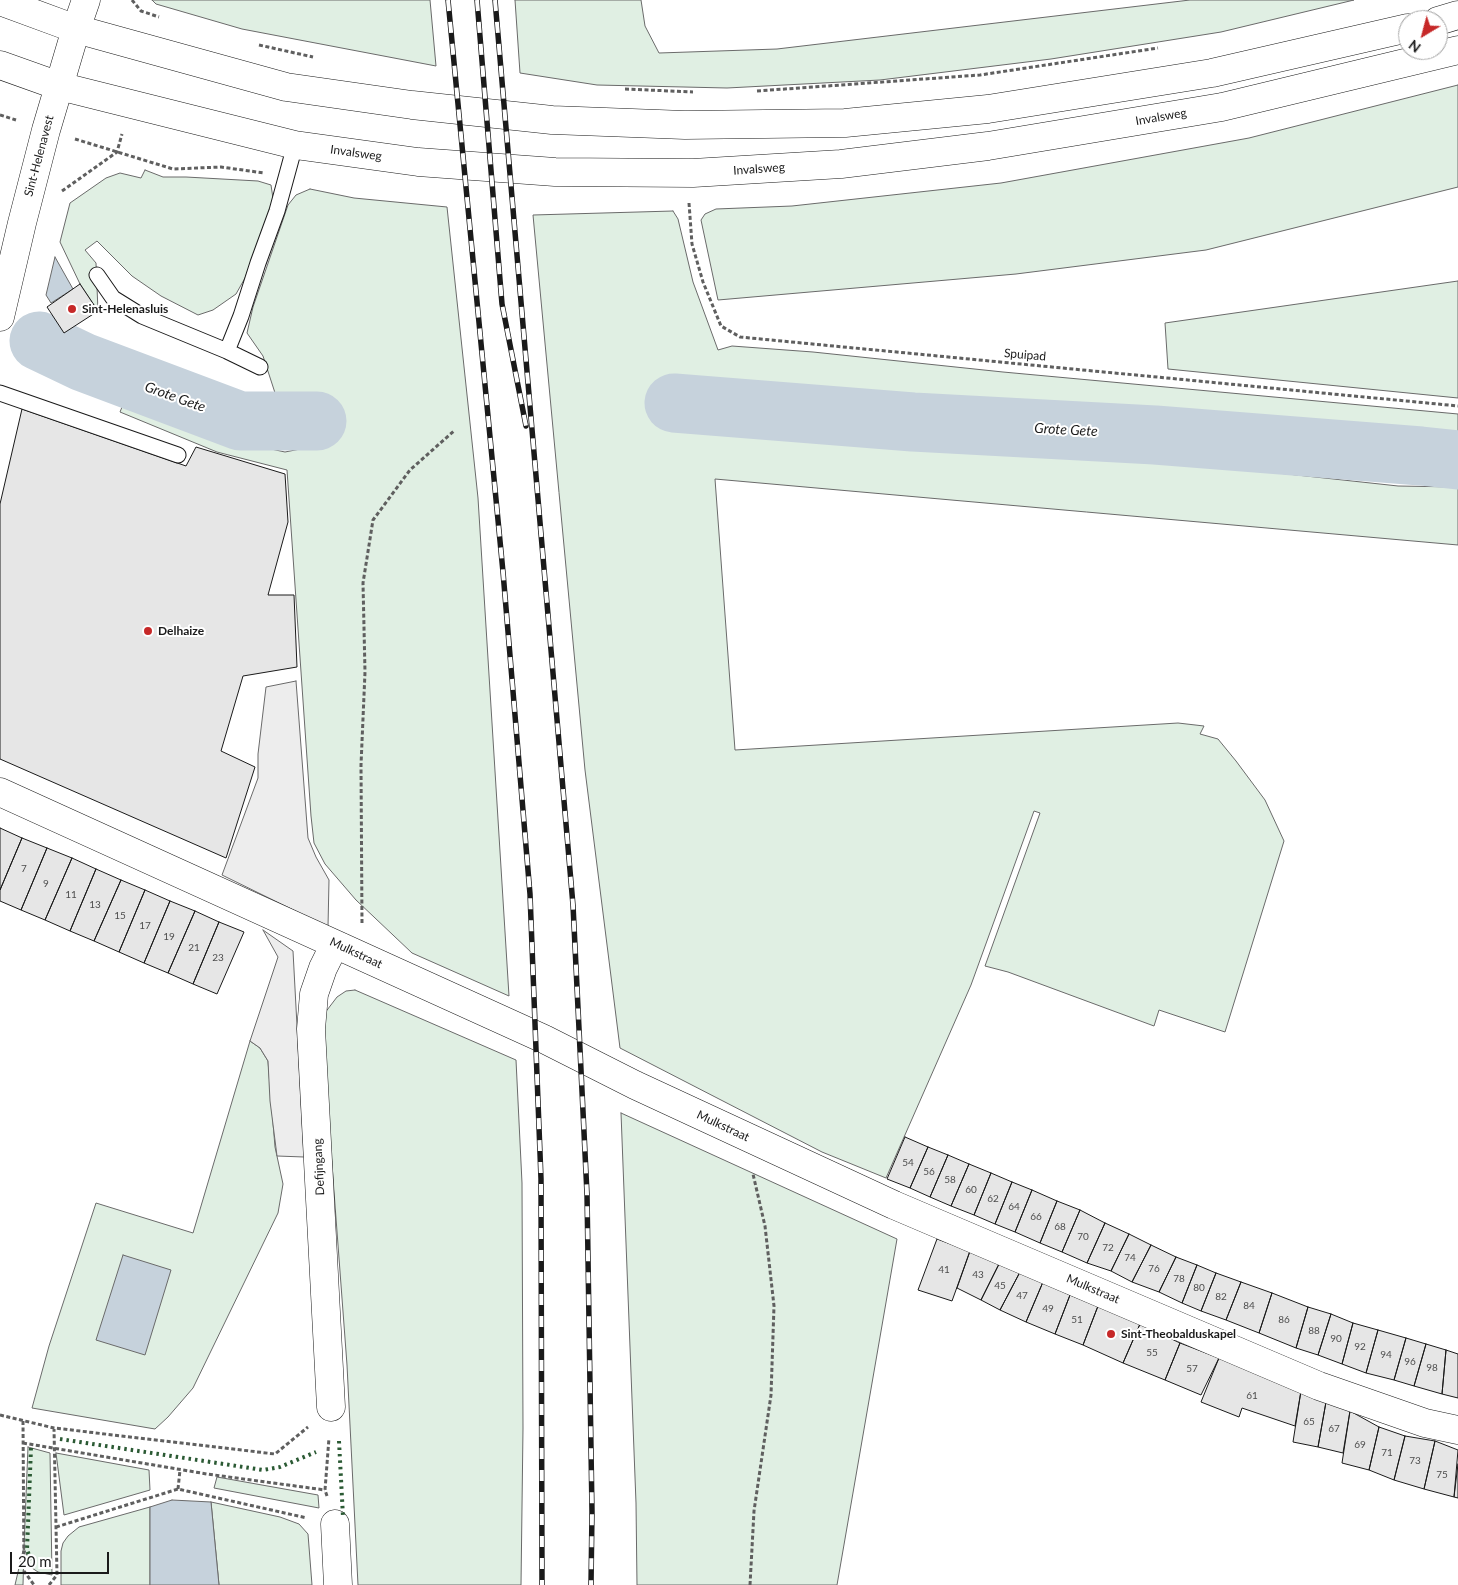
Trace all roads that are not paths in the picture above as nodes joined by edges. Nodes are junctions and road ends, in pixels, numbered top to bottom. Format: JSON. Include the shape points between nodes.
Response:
{"nodes":[{"id":1,"x":86,"y":0,"type":"edge"},
{"id":2,"x":0,"y":1,"type":"edge"},
{"id":3,"x":76,"y":29,"type":"junction"},
{"id":4,"x":1398,"y":30,"type":"edge"},
{"id":5,"x":1458,"y":50,"type":"edge"},
{"id":6,"x":0,"y":65,"type":"edge"},
{"id":7,"x":59,"y":86,"type":"junction"},
{"id":8,"x":295,"y":145,"type":"junction"},
{"id":9,"x":97,"y":276,"type":"dead end"},
{"id":10,"x":4,"y":280,"type":"edge"},
{"id":11,"x":0,"y":317,"type":"edge"},
{"id":12,"x":227,"y":351,"type":"junction"},
{"id":13,"x":260,"y":367,"type":"dead end"},
{"id":14,"x":0,"y":393,"type":"edge"},
{"id":15,"x":178,"y":455,"type":"dead end"},
{"id":16,"x":0,"y":792,"type":"edge"},
{"id":17,"x":335,"y":944,"type":"junction"},
{"id":18,"x":331,"y":1401,"type":"road end"},
{"id":19,"x":1458,"y":1430,"type":"edge"},
{"id":20,"x":335,"y":1524,"type":"road end"},
{"id":21,"x":338,"y":1585,"type":"edge"}],
"edges":[{"from":1,"to":3,"type":"main road","name":"Sint-Helenavest"},
{"from":2,"to":3,"type":"main road"},
{"from":3,"to":4,"type":"main road","via":[[286,87],[552,120],[686,125],[845,123],[988,109],[1212,73]]},
{"from":3,"to":7,"type":"main road","name":"Sint-Helenavest"},
{"from":5,"to":8,"type":"main road","name":"Invalsweg","via":[[1222,106],[988,146],[841,164],[693,173],[555,172],[418,162]]},
{"from":6,"to":7,"type":"main road","name":"Invalsweg"},
{"from":7,"to":8,"type":"main road","name":"Invalsweg"},
{"from":7,"to":10,"type":"main road","name":"Sint-Helenavest"},
{"from":8,"to":12,"type":"lane","via":[[277,211]]},
{"from":9,"to":12,"type":"lane","via":[[113,298],[142,316]]},
{"from":10,"to":11,"type":"main road","name":"Sint-Helenavest"},
{"from":12,"to":13,"type":"lane"},
{"from":14,"to":15,"type":"lane"},
{"from":16,"to":17,"type":"main road","name":"Mulkstraat"},
{"from":17,"to":18,"type":"main road","name":"Defijngang","via":[[314,994],[311,1029]]},
{"from":17,"to":19,"type":"main road","name":"Mulkstraat","via":[[894,1204],[1318,1386],[1425,1423]]},
{"from":20,"to":21,"type":"main road"}]}
